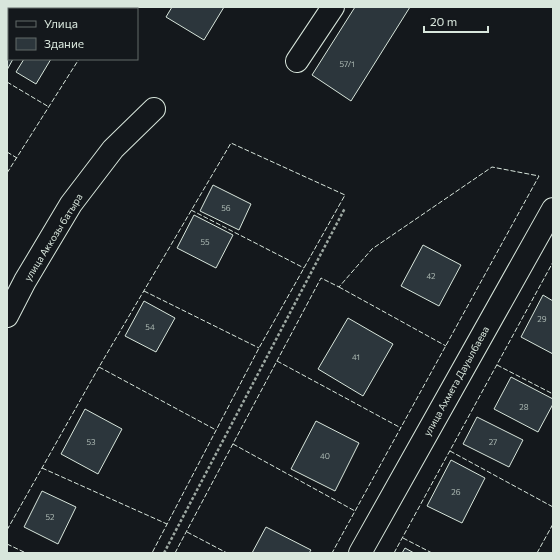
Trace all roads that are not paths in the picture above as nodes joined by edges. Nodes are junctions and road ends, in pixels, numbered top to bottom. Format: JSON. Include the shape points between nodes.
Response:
{"nodes":[{"id":1,"x":333,"y":7,"type":"edge"},
{"id":2,"x":296,"y":61,"type":"dead end"},
{"id":3,"x":154,"y":109,"type":"dead end"},
{"id":4,"x":553,"y":209,"type":"edge"},
{"id":5,"x":7,"y":316,"type":"edge"},
{"id":6,"x":360,"y":553,"type":"edge"}],
"edges":[{"from":1,"to":2,"type":"street"},
{"from":3,"to":5,"type":"street","name":"улица Аккозы батыра","via":[[113,149],[71,204]]},
{"from":4,"to":6,"type":"street","name":"улица Ахмета Дауылбаева"}]}
